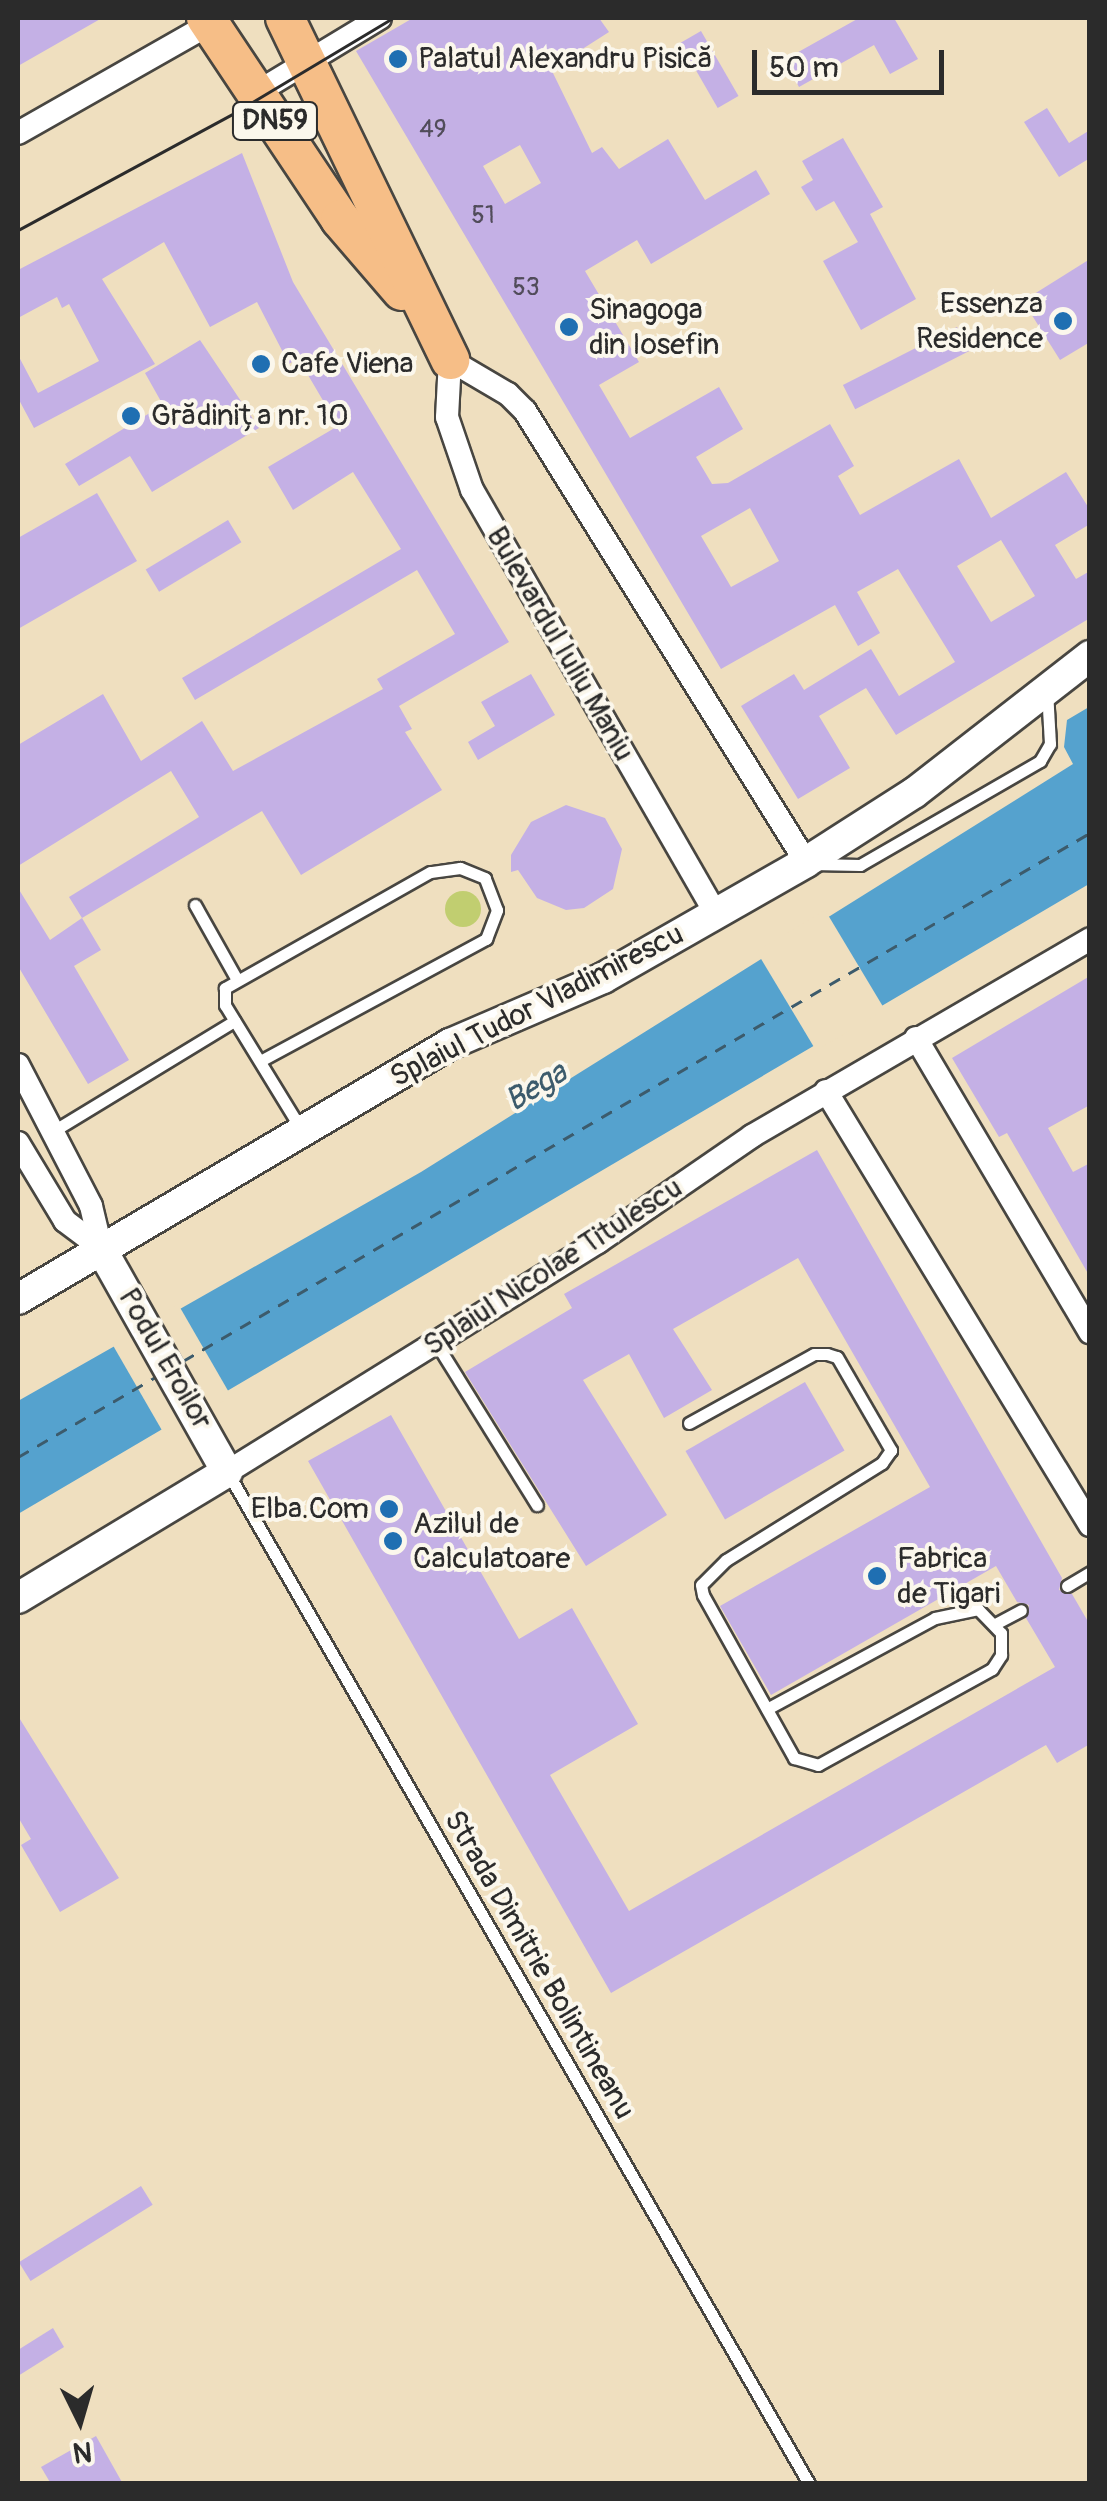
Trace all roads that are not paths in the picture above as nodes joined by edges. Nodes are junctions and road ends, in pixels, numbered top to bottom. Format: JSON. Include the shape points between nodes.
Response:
{"nodes":[{"id":1,"x":286,"y":18,"type":"edge"},
{"id":2,"x":380,"y":18,"type":"edge"},
{"id":3,"x":212,"y":20,"type":"edge"},
{"id":4,"x":307,"y":62,"type":"junction"},
{"id":5,"x":256,"y":92,"type":"junction"},
{"id":6,"x":18,"y":134,"type":"edge"},
{"id":7,"x":424,"y":316,"type":"junction"},
{"id":8,"x":450,"y":360,"type":"junction"},
{"id":9,"x":1090,"y":656,"type":"edge"},
{"id":10,"x":1046,"y":686,"type":"junction"},
{"id":11,"x":806,"y":862,"type":"junction"},
{"id":12,"x":194,"y":906,"type":"dead end"},
{"id":13,"x":716,"y":914,"type":"junction"},
{"id":14,"x":1090,"y":939,"type":"edge"},
{"id":15,"x":236,"y":978,"type":"junction"},
{"id":16,"x":234,"y":1021,"type":"junction"},
{"id":17,"x":916,"y":1038,"type":"junction"},
{"id":18,"x":262,"y":1060,"type":"junction"},
{"id":19,"x":18,"y":1065,"type":"edge"},
{"id":20,"x":826,"y":1091,"type":"junction"},
{"id":21,"x":55,"y":1130,"type":"junction"},
{"id":22,"x":301,"y":1130,"type":"junction"},
{"id":23,"x":18,"y":1143,"type":"edge"},
{"id":24,"x":101,"y":1248,"type":"junction"},
{"id":25,"x":18,"y":1299,"type":"edge"},
{"id":26,"x":1090,"y":1332,"type":"edge"},
{"id":27,"x":436,"y":1343,"type":"junction"},
{"id":28,"x":690,"y":1423,"type":"dead end"},
{"id":29,"x":227,"y":1472,"type":"junction"},
{"id":30,"x":536,"y":1505,"type":"dead end"},
{"id":31,"x":1090,"y":1525,"type":"edge"},
{"id":32,"x":1090,"y":1572,"type":"edge"},
{"id":33,"x":1067,"y":1586,"type":"dead end"},
{"id":34,"x":18,"y":1598,"type":"edge"},
{"id":35,"x":1021,"y":1610,"type":"dead end"},
{"id":36,"x":997,"y":1623,"type":"junction"},
{"id":37,"x":767,"y":1709,"type":"junction"},
{"id":38,"x":809,"y":2484,"type":"edge"}],
"edges":[{"from":1,"to":4,"type":"main road","number":"DN59"},
{"from":2,"to":4,"type":"street"},
{"from":3,"to":5,"type":"main road","number":"DN59"},
{"from":3,"to":6,"type":"street"},
{"from":4,"to":5,"type":"street"},
{"from":4,"to":7,"type":"main road","number":"DN59","via":[[378,202]]},
{"from":5,"to":7,"type":"main road","number":"DN59","via":[[340,219]]},
{"from":7,"to":8,"type":"main road","number":"DN59"},
{"from":8,"to":11,"type":"street","via":[[525,411]]},
{"from":8,"to":13,"type":"street","name":"Bulevardul Iuliu Maniu","via":[[447,417],[472,490]]},
{"from":9,"to":10,"type":"street","name":"Splaiul Tudor Vladimirescu"},
{"from":10,"to":11,"type":"street","name":"Splaiul Tudor Vladimirescu","via":[[914,793]]},
{"from":10,"to":11,"type":"lane","via":[[1050,744],[1040,761],[860,865],[824,869]]},
{"from":11,"to":13,"type":"street","name":"Splaiul Tudor Vladimirescu"},
{"from":12,"to":15,"type":"lane"},
{"from":13,"to":22,"type":"street","name":"Splaiul Tudor Vladimirescu","via":[[603,978],[450,1044]]},
{"from":14,"to":17,"type":"street","name":"Splaiul Nicolae Titulescu"},
{"from":15,"to":16,"type":"lane","via":[[223,993]]},
{"from":15,"to":18,"type":"lane","via":[[430,872],[469,870],[495,892],[496,920],[486,939]]},
{"from":16,"to":18,"type":"lane"},
{"from":16,"to":21,"type":"lane"},
{"from":17,"to":20,"type":"street","name":"Splaiul Nicolae Titulescu"},
{"from":17,"to":26,"type":"street"},
{"from":18,"to":22,"type":"lane"},
{"from":19,"to":21,"type":"street"},
{"from":20,"to":27,"type":"street","name":"Splaiul Nicolae Titulescu"},
{"from":20,"to":31,"type":"street"},
{"from":21,"to":24,"type":"street","via":[[91,1206]]},
{"from":22,"to":24,"type":"street","name":"Splaiul Tudor Vladimirescu"},
{"from":23,"to":24,"type":"street","via":[[65,1221]]},
{"from":24,"to":25,"type":"street","name":"Splaiul Tudor Vladimirescu"},
{"from":24,"to":29,"type":"street","name":"Podul Eroilor"},
{"from":27,"to":29,"type":"street","name":"Splaiul Nicolae Titulescu"},
{"from":27,"to":30,"type":"lane"},
{"from":28,"to":37,"type":"lane","via":[[814,1354],[828,1354],[837,1358],[891,1450],[882,1463],[704,1576],[703,1595]]},
{"from":29,"to":34,"type":"street","name":"Splaiul Nicolae Titulescu"},
{"from":29,"to":38,"type":"lane","name":"Strada Dimitrie Bolintineanu"},
{"from":32,"to":33,"type":"lane"},
{"from":35,"to":36,"type":"lane"},
{"from":36,"to":37,"type":"lane","via":[[978,1609],[935,1618]]},
{"from":36,"to":37,"type":"lane","via":[[1001,1655],[992,1670],[818,1764],[794,1758]]}]}
